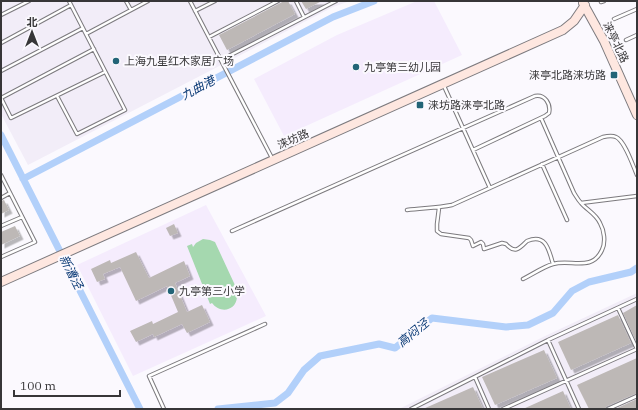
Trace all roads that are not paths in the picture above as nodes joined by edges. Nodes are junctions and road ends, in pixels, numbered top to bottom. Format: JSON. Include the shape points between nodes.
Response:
{"nodes":[{"id":1,"x":28,"y":1,"type":"edge"},
{"id":2,"x":69,"y":1,"type":"edge"},
{"id":3,"x":126,"y":1,"type":"edge"},
{"id":4,"x":148,"y":1,"type":"edge"},
{"id":5,"x":190,"y":1,"type":"edge"},
{"id":6,"x":215,"y":1,"type":"edge"},
{"id":7,"x":278,"y":1,"type":"edge"},
{"id":8,"x":296,"y":1,"type":"edge"},
{"id":9,"x":336,"y":1,"type":"edge"},
{"id":10,"x":583,"y":3,"type":"edge"},
{"id":11,"x":71,"y":5,"type":"junction"},
{"id":12,"x":637,"y":9,"type":"edge"},
{"id":13,"x":131,"y":10,"type":"junction"},
{"id":14,"x":195,"y":11,"type":"junction"},
{"id":15,"x":1,"y":16,"type":"edge"},
{"id":16,"x":304,"y":17,"type":"junction"},
{"id":17,"x":614,"y":19,"type":"dead end"},
{"id":18,"x":83,"y":28,"type":"junction"},
{"id":19,"x":86,"y":34,"type":"junction"},
{"id":20,"x":637,"y":35,"type":"edge"},
{"id":21,"x":209,"y":37,"type":"junction"},
{"id":22,"x":626,"y":40,"type":"dead end"},
{"id":23,"x":1,"y":43,"type":"edge"},
{"id":24,"x":94,"y":49,"type":"junction"},
{"id":25,"x":221,"y":61,"type":"junction"},
{"id":26,"x":1,"y":71,"type":"edge"},
{"id":27,"x":105,"y":72,"type":"junction"},
{"id":28,"x":443,"y":84,"type":"junction"},
{"id":29,"x":57,"y":96,"type":"junction"},
{"id":30,"x":1,"y":98,"type":"edge"},
{"id":31,"x":637,"y":115,"type":"edge"},
{"id":32,"x":541,"y":118,"type":"junction"},
{"id":33,"x":463,"y":128,"type":"junction"},
{"id":34,"x":473,"y":150,"type":"junction"},
{"id":35,"x":558,"y":157,"type":"junction"},
{"id":36,"x":273,"y":160,"type":"junction"},
{"id":37,"x":542,"y":164,"type":"junction"},
{"id":38,"x":1,"y":175,"type":"edge"},
{"id":39,"x":637,"y":175,"type":"edge"},
{"id":40,"x":490,"y":188,"type":"junction"},
{"id":41,"x":10,"y":193,"type":"junction"},
{"id":42,"x":637,"y":196,"type":"edge"},
{"id":43,"x":1,"y":198,"type":"edge"},
{"id":44,"x":581,"y":203,"type":"junction"},
{"id":45,"x":439,"y":208,"type":"junction"},
{"id":46,"x":407,"y":210,"type":"dead end"},
{"id":47,"x":22,"y":217,"type":"junction"},
{"id":48,"x":567,"y":220,"type":"dead end"},
{"id":49,"x":1,"y":226,"type":"edge"},
{"id":50,"x":232,"y":231,"type":"dead end"},
{"id":51,"x":1,"y":257,"type":"edge"},
{"id":52,"x":553,"y":264,"type":"junction"},
{"id":53,"x":523,"y":279,"type":"dead end"},
{"id":54,"x":1,"y":282,"type":"edge"},
{"id":55,"x":637,"y":299,"type":"edge"},
{"id":56,"x":618,"y":308,"type":"junction"},
{"id":57,"x":265,"y":324,"type":"dead end"},
{"id":58,"x":548,"y":340,"type":"junction"},
{"id":59,"x":637,"y":349,"type":"edge"},
{"id":60,"x":475,"y":377,"type":"junction"},
{"id":61,"x":566,"y":380,"type":"junction"},
{"id":62,"x":637,"y":396,"type":"edge"},
{"id":63,"x":164,"y":409,"type":"edge"},
{"id":64,"x":411,"y":409,"type":"edge"},
{"id":65,"x":489,"y":409,"type":"edge"},
{"id":66,"x":503,"y":409,"type":"edge"},
{"id":67,"x":579,"y":409,"type":"edge"},
{"id":68,"x":608,"y":409,"type":"edge"}],
"edges":[{"from":1,"to":15,"type":"lane"},
{"from":2,"to":11,"type":"lane"},
{"from":3,"to":13,"type":"lane"},
{"from":4,"to":13,"type":"lane"},
{"from":5,"to":14,"type":"lane"},
{"from":6,"to":14,"type":"lane"},
{"from":7,"to":21,"type":"lane"},
{"from":8,"to":16,"type":"lane"},
{"from":9,"to":16,"type":"lane"},
{"from":10,"to":28,"type":"street","name":"涞坊路","via":[[574,21],[563,30]]},
{"from":10,"to":31,"type":"street","name":"涞亭北路","via":[[604,41]]},
{"from":11,"to":18,"type":"lane"},
{"from":11,"to":23,"type":"lane"},
{"from":12,"to":17,"type":"lane"},
{"from":13,"to":19,"type":"lane"},
{"from":14,"to":21,"type":"lane"},
{"from":16,"to":25,"type":"lane"},
{"from":18,"to":19,"type":"lane"},
{"from":18,"to":26,"type":"lane"},
{"from":19,"to":24,"type":"lane"},
{"from":20,"to":22,"type":"lane"},
{"from":21,"to":25,"type":"lane"},
{"from":24,"to":27,"type":"lane"},
{"from":24,"to":30,"type":"lane"},
{"from":25,"to":36,"type":"lane"},
{"from":27,"to":29,"type":"lane"},
{"from":27,"to":29,"type":"lane","via":[[125,110],[77,134]]},
{"from":28,"to":33,"type":"lane"},
{"from":28,"to":36,"type":"street","name":"涞坊路"},
{"from":29,"to":30,"type":"lane","via":[[11,118]]},
{"from":32,"to":33,"type":"lane","via":[[549,113],[550,109],[545,98],[540,95]]},
{"from":32,"to":34,"type":"lane"},
{"from":32,"to":35,"type":"lane"},
{"from":33,"to":34,"type":"lane"},
{"from":33,"to":50,"type":"lane"},
{"from":34,"to":40,"type":"lane"},
{"from":35,"to":37,"type":"lane"},
{"from":35,"to":39,"type":"lane","via":[[603,137],[617,137],[622,141]]},
{"from":35,"to":44,"type":"lane"},
{"from":36,"to":54,"type":"street","name":"涞坊路"},
{"from":37,"to":40,"type":"lane"},
{"from":37,"to":48,"type":"lane"},
{"from":38,"to":41,"type":"lane"},
{"from":40,"to":45,"type":"lane"},
{"from":41,"to":43,"type":"lane"},
{"from":41,"to":47,"type":"lane"},
{"from":42,"to":44,"type":"lane"},
{"from":44,"to":52,"type":"lane","via":[[597,216],[601,223],[604,247],[599,257],[590,262]]},
{"from":45,"to":46,"type":"lane"},
{"from":45,"to":52,"type":"lane","via":[[436,224],[437,231],[441,234],[469,238],[473,246],[481,242],[484,249],[502,243],[517,249],[527,241],[537,239],[548,247]]},
{"from":47,"to":49,"type":"lane"},
{"from":47,"to":51,"type":"lane","via":[[35,242]]},
{"from":52,"to":53,"type":"lane"},
{"from":55,"to":56,"type":"lane"},
{"from":56,"to":58,"type":"lane"},
{"from":56,"to":59,"type":"lane"},
{"from":57,"to":63,"type":"lane","via":[[149,376]]},
{"from":58,"to":60,"type":"lane"},
{"from":58,"to":61,"type":"lane"},
{"from":59,"to":61,"type":"lane"},
{"from":60,"to":64,"type":"lane"},
{"from":60,"to":65,"type":"lane"},
{"from":61,"to":66,"type":"lane"},
{"from":61,"to":67,"type":"lane"},
{"from":62,"to":68,"type":"lane"}]}
